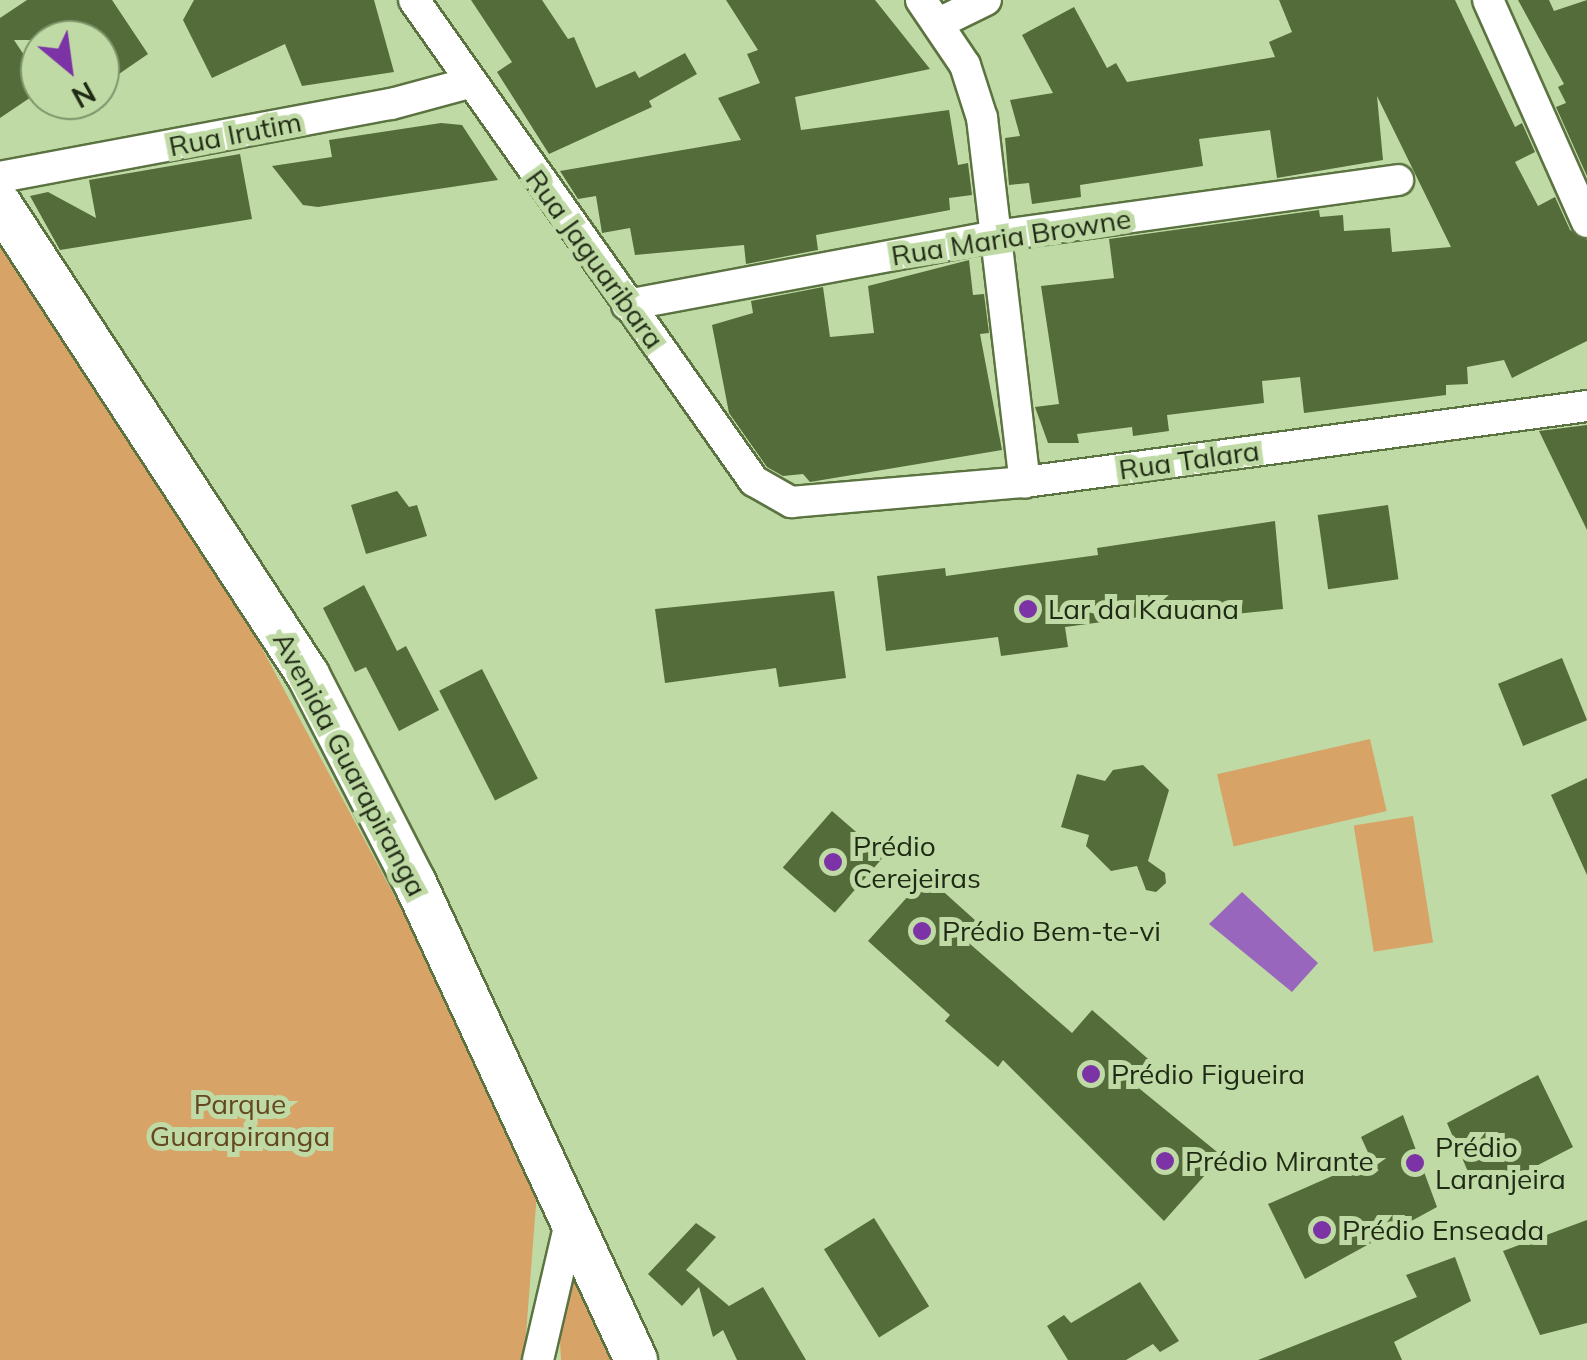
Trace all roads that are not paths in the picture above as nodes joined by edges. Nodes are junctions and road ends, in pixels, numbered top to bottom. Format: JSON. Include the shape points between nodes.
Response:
{"nodes":[{"id":1,"x":414,"y":0,"type":"edge"},
{"id":2,"x":986,"y":0,"type":"edge"},
{"id":3,"x":1488,"y":0,"type":"edge"},
{"id":4,"x":931,"y":11,"type":"edge"},
{"id":5,"x":469,"y":83,"type":"junction"},
{"id":6,"x":0,"y":177,"type":"edge"},
{"id":7,"x":1398,"y":180,"type":"dead end"},
{"id":8,"x":0,"y":204,"type":"edge"},
{"id":9,"x":1587,"y":222,"type":"edge"},
{"id":10,"x":995,"y":236,"type":"junction"},
{"id":11,"x":627,"y":306,"type":"junction"},
{"id":12,"x":1587,"y":406,"type":"edge"},
{"id":13,"x":1025,"y":482,"type":"junction"},
{"id":14,"x":790,"y":502,"type":"joint"},
{"id":15,"x":570,"y":1227,"type":"junction"},
{"id":16,"x":538,"y":1360,"type":"edge"},
{"id":17,"x":636,"y":1360,"type":"edge"}],
"edges":[{"from":1,"to":5,"type":"street","name":"Rua Jaguaribara"},
{"from":2,"to":4,"type":"street"},
{"from":3,"to":9,"type":"street"},
{"from":4,"to":10,"type":"street","via":[[982,118]]},
{"from":5,"to":6,"type":"street","name":"Rua Irutim","via":[[391,104]]},
{"from":5,"to":11,"type":"street","name":"Rua Jaguaribara"},
{"from":7,"to":10,"type":"street","name":"Rua Maria Browne"},
{"from":8,"to":15,"type":"main road","name":"Avenida Guarapiranga","via":[[308,675],[429,913]]},
{"from":10,"to":11,"type":"street","name":"Rua Maria Browne"},
{"from":10,"to":13,"type":"street"},
{"from":11,"to":14,"type":"street","name":"Rua Jaguaribara","via":[[754,482]]},
{"from":12,"to":13,"type":"street","name":"Rua Talara"},
{"from":13,"to":14,"type":"street","name":"Rua Talara"},
{"from":15,"to":16,"type":"street"},
{"from":15,"to":17,"type":"main road","name":"Avenida Guarapiranga"}]}
